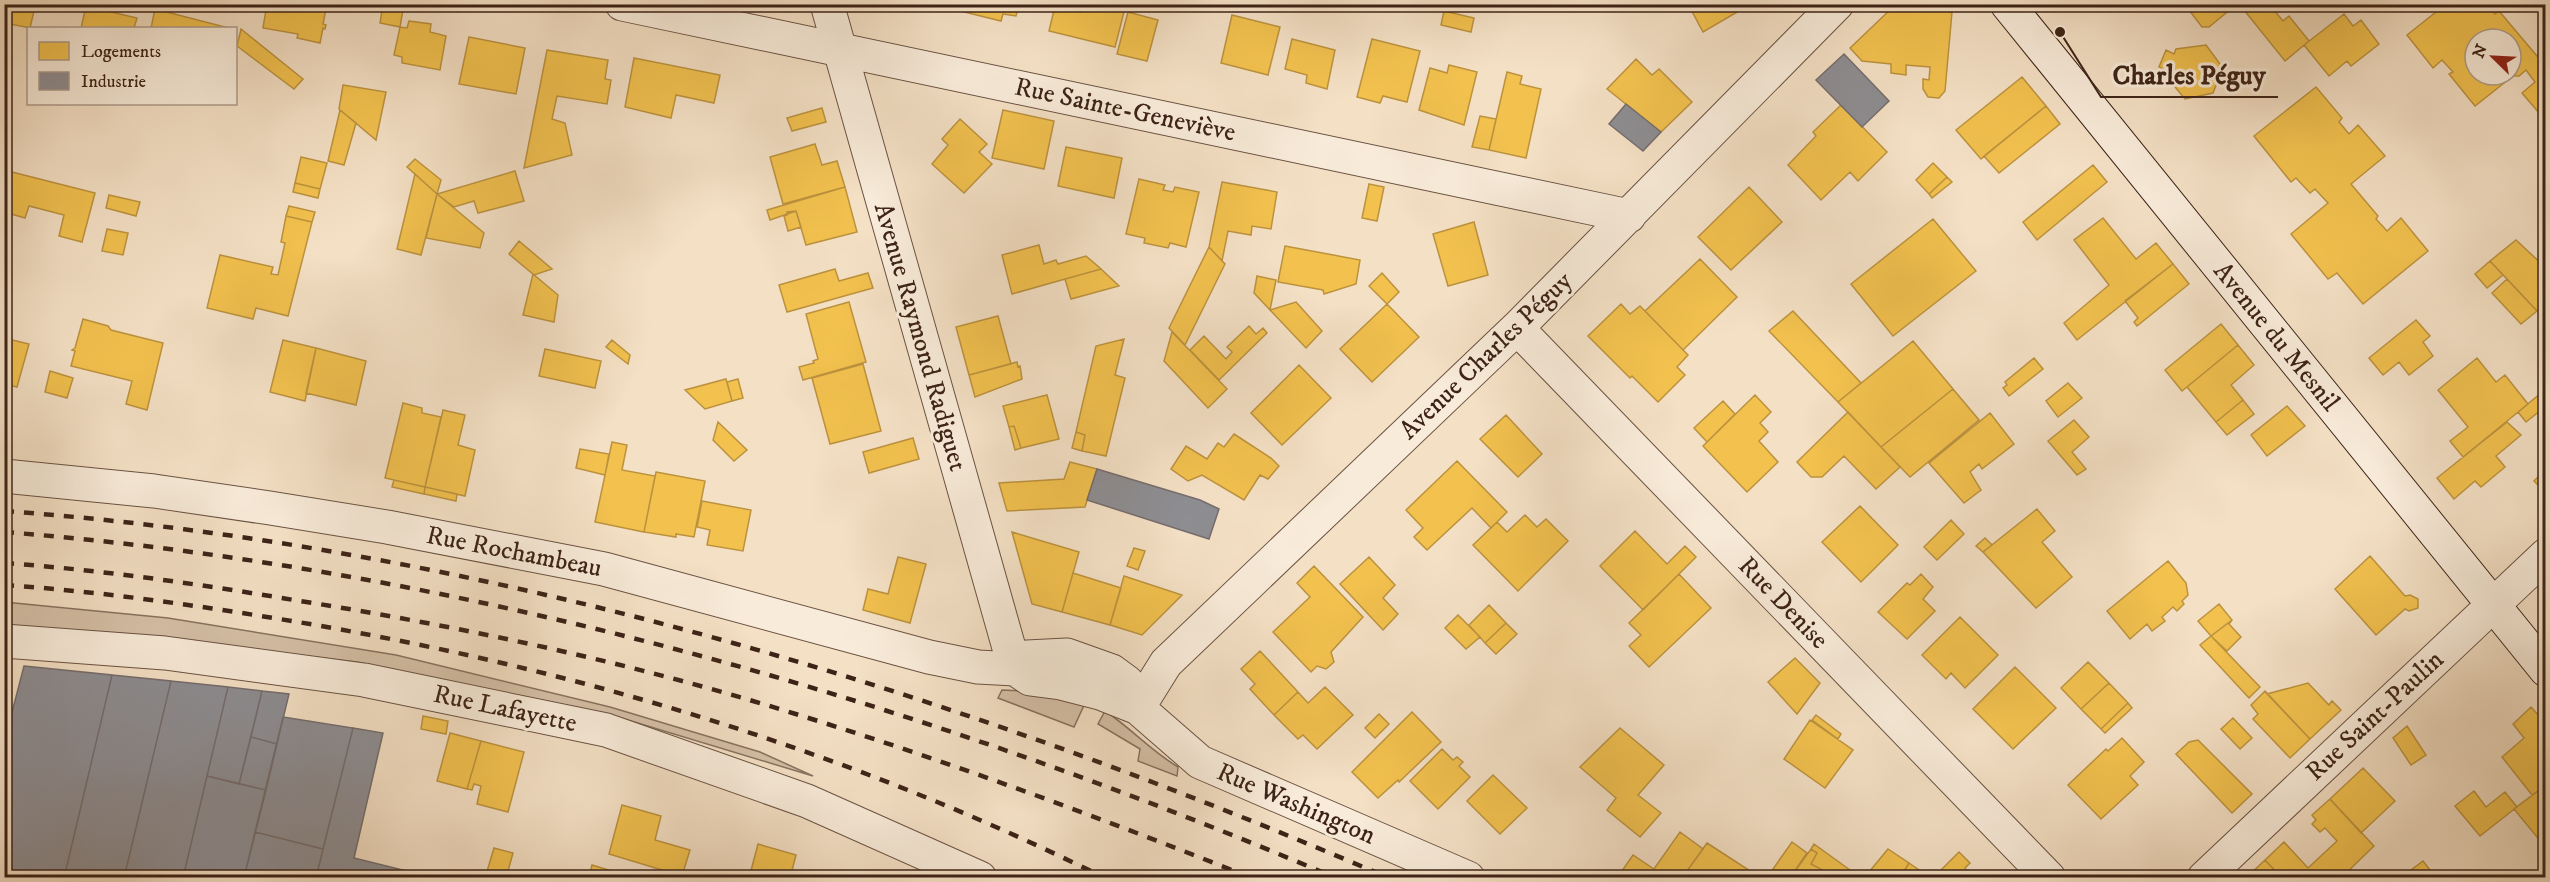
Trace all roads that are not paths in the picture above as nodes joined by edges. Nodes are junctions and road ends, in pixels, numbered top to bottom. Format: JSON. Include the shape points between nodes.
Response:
{"nodes":[{"id":1,"x":622,"y":4,"type":"edge"},
{"id":2,"x":827,"y":4,"type":"edge"},
{"id":3,"x":1837,"y":4,"type":"edge"},
{"id":4,"x":2007,"y":4,"type":"edge"},
{"id":5,"x":839,"y":50,"type":"junction"},
{"id":6,"x":1629,"y":216,"type":"junction"},
{"id":7,"x":1517,"y":328,"type":"junction"},
{"id":8,"x":4,"y":476,"type":"edge"},
{"id":9,"x":2546,"y":555,"type":"edge"},
{"id":10,"x":2493,"y":605,"type":"junction"},
{"id":11,"x":4,"y":641,"type":"edge"},
{"id":12,"x":1015,"y":669,"type":"junction"},
{"id":13,"x":2546,"y":670,"type":"edge"},
{"id":14,"x":1138,"y":708,"type":"junction"},
{"id":15,"x":958,"y":873,"type":"edge"},
{"id":16,"x":1468,"y":878,"type":"edge"},
{"id":17,"x":2049,"y":878,"type":"edge"},
{"id":18,"x":2204,"y":878,"type":"edge"}],
"edges":[{"from":1,"to":5,"type":"street","name":"Rue Sainte-Geneviève"},
{"from":2,"to":5,"type":"street","name":"Avenue Raymond Radiguet"},
{"from":3,"to":6,"type":"street","name":"Avenue Charles Péguy"},
{"from":4,"to":10,"type":"street","name":"Avenue du Mesnil"},
{"from":5,"to":6,"type":"street","name":"Rue Sainte-Geneviève"},
{"from":5,"to":12,"type":"street","name":"Avenue Raymond Radiguet"},
{"from":6,"to":7,"type":"street","name":"Avenue Charles Péguy"},
{"from":7,"to":14,"type":"street","name":"Avenue Charles Péguy","via":[[1166,663]]},
{"from":7,"to":17,"type":"street","name":"Rue Denise"},
{"from":8,"to":12,"type":"street","name":"Rue Rochambeau","via":[[154,490],[421,534],[604,569],[929,657],[978,667]]},
{"from":9,"to":10,"type":"street","name":"Rue Saint-Paulin"},
{"from":10,"to":13,"type":"street","name":"Avenue du Mesnil"},
{"from":10,"to":18,"type":"street","name":"Rue Saint-Paulin"},
{"from":11,"to":15,"type":"street","name":"Rue Lafayette","via":[[165,653],[364,680],[606,730],[807,801]]},
{"from":12,"to":14,"type":"street","name":"Rue Rochambeau","via":[[1030,679],[1100,693]]},
{"from":14,"to":16,"type":"street","name":"Rue Washington","via":[[1200,762]]}]}
